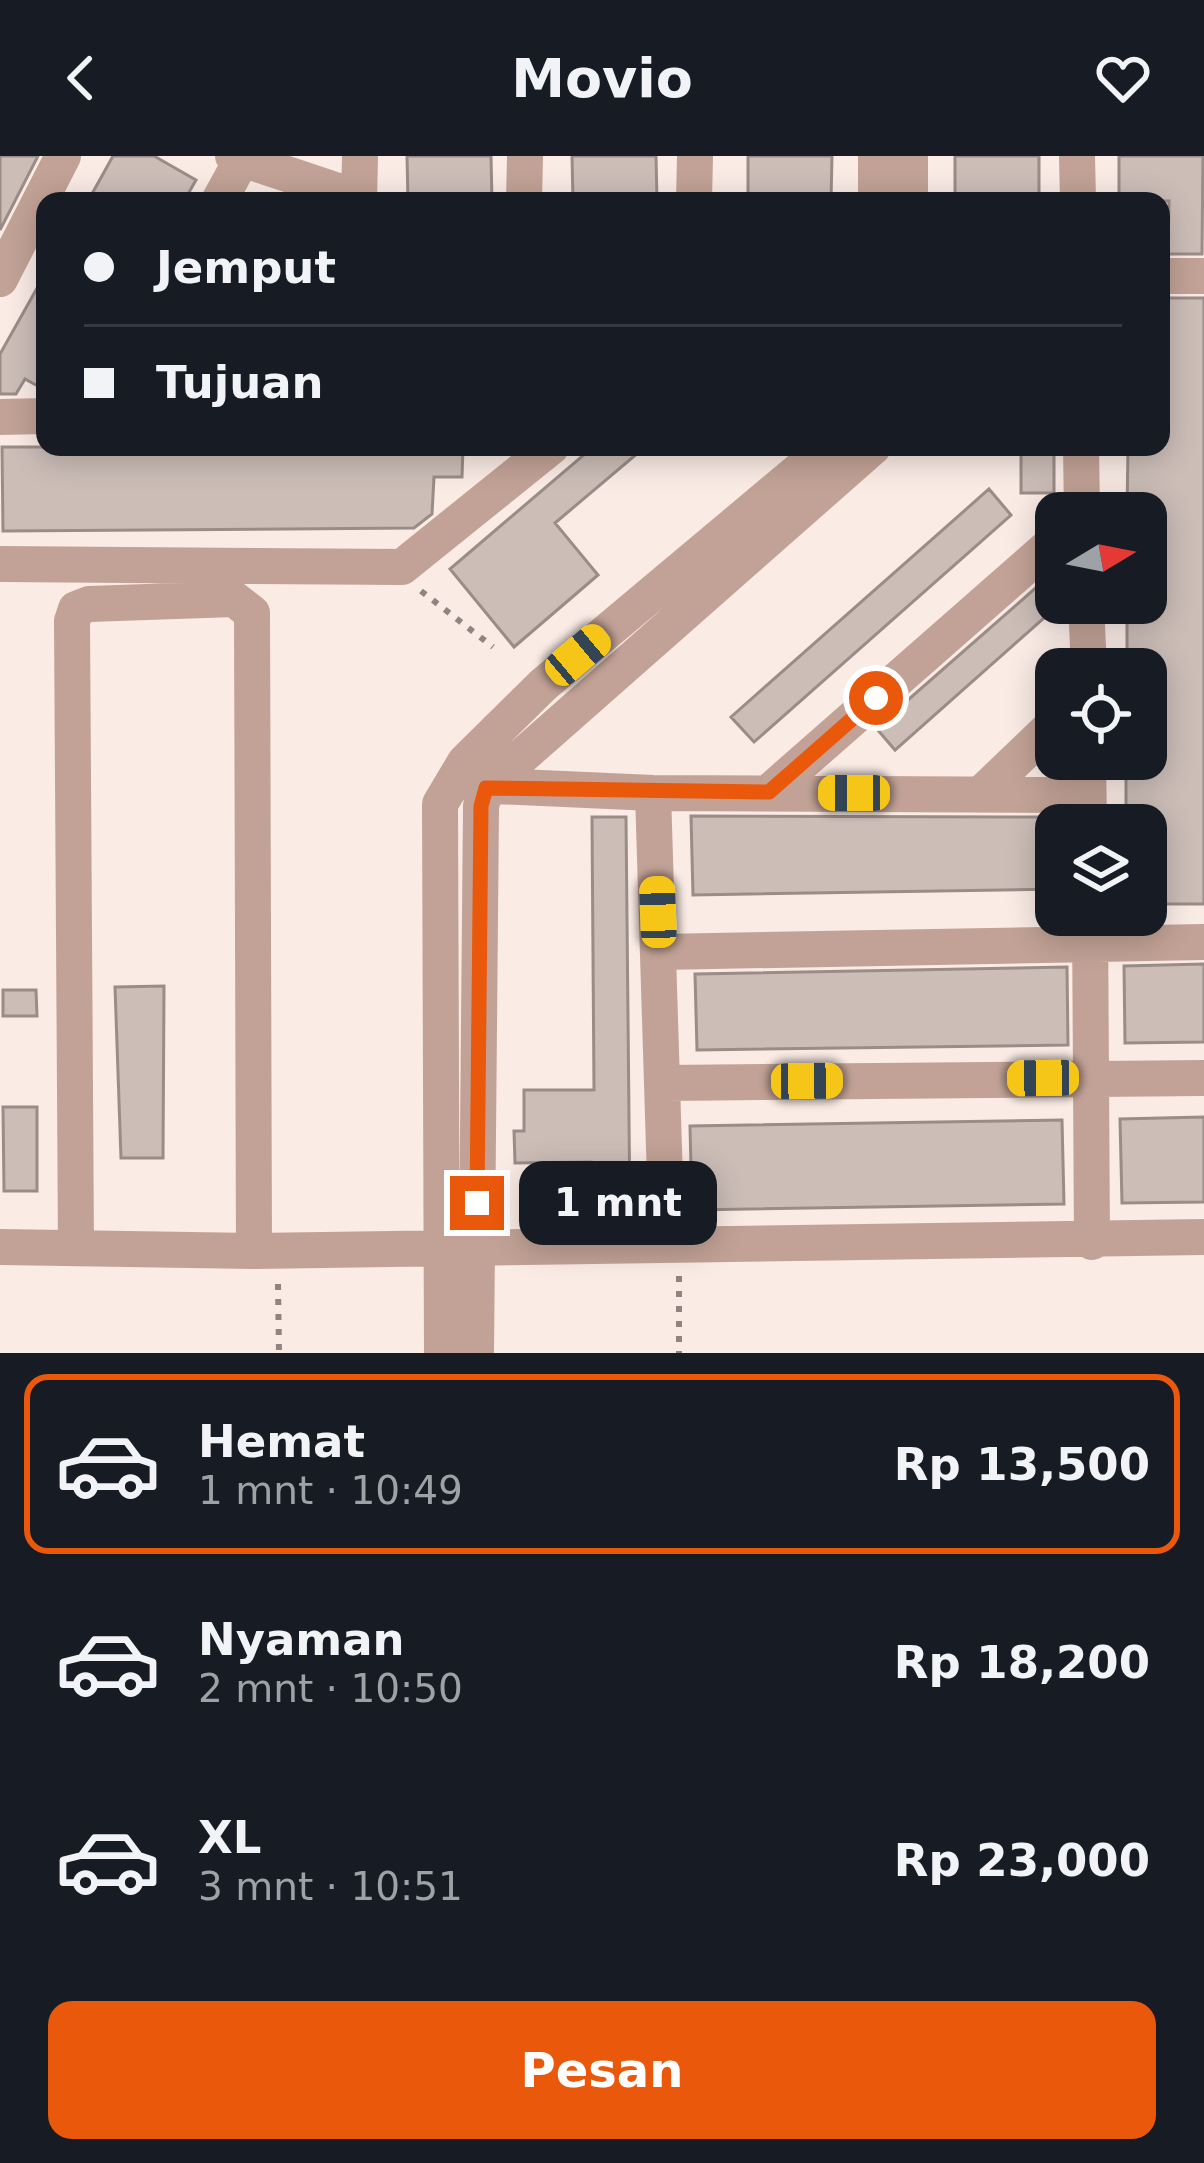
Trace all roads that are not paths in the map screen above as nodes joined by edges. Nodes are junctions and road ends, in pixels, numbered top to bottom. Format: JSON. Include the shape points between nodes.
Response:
{"nodes":[{"id":1,"x":63,"y":156,"type":"edge"},
{"id":2,"x":360,"y":156,"type":"edge"},
{"id":3,"x":525,"y":156,"type":"edge"},
{"id":4,"x":694,"y":156,"type":"edge"},
{"id":5,"x":876,"y":156,"type":"edge"},
{"id":6,"x":910,"y":156,"type":"edge"},
{"id":7,"x":1077,"y":156,"type":"edge"},
{"id":8,"x":237,"y":158,"type":"edge"},
{"id":9,"x":45,"y":192,"type":"edge"},
{"id":10,"x":223,"y":192,"type":"edge"},
{"id":11,"x":335,"y":192,"type":"edge"},
{"id":12,"x":358,"y":192,"type":"edge"},
{"id":13,"x":524,"y":192,"type":"edge"},
{"id":14,"x":694,"y":192,"type":"edge"},
{"id":15,"x":876,"y":192,"type":"edge"},
{"id":16,"x":910,"y":192,"type":"edge"},
{"id":17,"x":1078,"y":192,"type":"edge"},
{"id":18,"x":36,"y":209,"type":"edge"},
{"id":19,"x":1170,"y":276,"type":"edge"},
{"id":20,"x":1204,"y":276,"type":"edge"},
{"id":21,"x":0,"y":279,"type":"edge"},
{"id":22,"x":36,"y":416,"type":"edge"},
{"id":23,"x":0,"y":417,"type":"edge"},
{"id":24,"x":540,"y":456,"type":"edge"},
{"id":25,"x":816,"y":456,"type":"edge"},
{"id":26,"x":862,"y":456,"type":"edge"},
{"id":27,"x":1081,"y":456,"type":"edge"},
{"id":28,"x":1082,"y":492,"type":"edge"},
{"id":29,"x":1035,"y":558,"type":"edge"},
{"id":30,"x":0,"y":564,"type":"edge"},
{"id":31,"x":1035,"y":742,"type":"edge"},
{"id":32,"x":469,"y":784,"type":"junction"},
{"id":33,"x":769,"y":792,"type":"junction"},
{"id":34,"x":653,"y":793,"type":"junction"},
{"id":35,"x":1088,"y":793,"type":"edge"},
{"id":36,"x":982,"y":794,"type":"junction"},
{"id":37,"x":1035,"y":934,"type":"edge"},
{"id":38,"x":1090,"y":936,"type":"edge"},
{"id":39,"x":1142,"y":936,"type":"edge"},
{"id":40,"x":1204,"y":942,"type":"edge"},
{"id":41,"x":660,"y":952,"type":"junction"},
{"id":42,"x":1091,"y":1077,"type":"junction"},
{"id":43,"x":1204,"y":1078,"type":"edge"},
{"id":44,"x":665,"y":1083,"type":"junction"},
{"id":45,"x":1204,"y":1238,"type":"edge"},
{"id":46,"x":1093,"y":1242,"type":"junction"},
{"id":47,"x":76,"y":1246,"type":"junction"},
{"id":48,"x":0,"y":1247,"type":"edge"},
{"id":49,"x":458,"y":1247,"type":"junction"},
{"id":50,"x":266,"y":1251,"type":"junction"},
{"id":51,"x":673,"y":1259,"type":"junction"},
{"id":52,"x":442,"y":1353,"type":"edge"},
{"id":53,"x":476,"y":1353,"type":"edge"}],
"edges":[{"from":1,"to":9,"type":"street"},
{"from":2,"to":12,"type":"street"},
{"from":3,"to":13,"type":"street"},
{"from":4,"to":14,"type":"street"},
{"from":5,"to":15,"type":"street"},
{"from":6,"to":16,"type":"street"},
{"from":7,"to":17,"type":"street"},
{"from":8,"to":10,"type":"street"},
{"from":8,"to":11,"type":"street"},
{"from":18,"to":21,"type":"street"},
{"from":19,"to":20,"type":"street"},
{"from":22,"to":23,"type":"street"},
{"from":24,"to":30,"type":"street","via":[[403,567]]},
{"from":25,"to":32,"type":"street","via":[[543,685]]},
{"from":26,"to":32,"type":"street"},
{"from":27,"to":28,"type":"street"},
{"from":29,"to":33,"type":"street"},
{"from":31,"to":36,"type":"street"},
{"from":32,"to":34,"type":"street"},
{"from":32,"to":49,"type":"street","via":[[481,806]]},
{"from":33,"to":34,"type":"street"},
{"from":33,"to":36,"type":"street"},
{"from":34,"to":41,"type":"street"},
{"from":35,"to":36,"type":"street"},
{"from":37,"to":41,"type":"street"},
{"from":38,"to":42,"type":"street"},
{"from":39,"to":40,"type":"street"},
{"from":41,"to":44,"type":"street"},
{"from":42,"to":43,"type":"street"},
{"from":42,"to":44,"type":"street"},
{"from":42,"to":46,"type":"street"},
{"from":44,"to":51,"type":"street"},
{"from":45,"to":46,"type":"street"},
{"from":46,"to":51,"type":"street"},
{"from":47,"to":48,"type":"street"},
{"from":47,"to":50,"type":"street"},
{"from":47,"to":50,"type":"street","via":[[72,621],[88,604],[234,599],[252,613]]},
{"from":49,"to":50,"type":"street"},
{"from":49,"to":51,"type":"street"},
{"from":49,"to":52,"type":"street"},
{"from":49,"to":53,"type":"street"}]}
